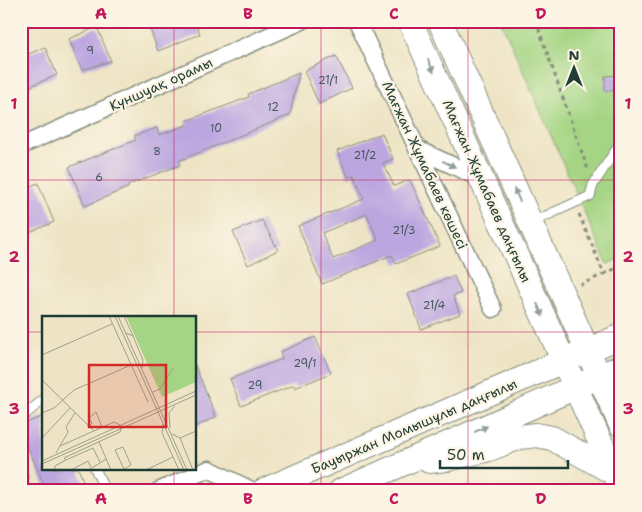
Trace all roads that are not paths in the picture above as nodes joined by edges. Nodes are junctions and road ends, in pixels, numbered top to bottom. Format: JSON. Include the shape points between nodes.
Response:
{"nodes":[{"id":1,"x":302,"y":21,"type":"edge"},
{"id":2,"x":357,"y":21,"type":"edge"},
{"id":3,"x":410,"y":21,"type":"edge"},
{"id":4,"x":442,"y":23,"type":"edge"},
{"id":5,"x":621,"y":142,"type":"edge"},
{"id":6,"x":21,"y":146,"type":"edge"},
{"id":7,"x":417,"y":149,"type":"junction"},
{"id":8,"x":482,"y":179,"type":"junction"},
{"id":9,"x":530,"y":223,"type":"junction"},
{"id":10,"x":493,"y":309,"type":"dead end"},
{"id":11,"x":621,"y":336,"type":"edge"},
{"id":12,"x":588,"y":351,"type":"junction"},
{"id":13,"x":564,"y":362,"type":"junction"},
{"id":14,"x":621,"y":367,"type":"edge"},
{"id":15,"x":599,"y":377,"type":"junction"},
{"id":16,"x":576,"y":388,"type":"junction"},
{"id":17,"x":42,"y":401,"type":"edge"},
{"id":18,"x":21,"y":418,"type":"edge"},
{"id":19,"x":621,"y":425,"type":"edge"},
{"id":20,"x":402,"y":463,"type":"junction"},
{"id":21,"x":96,"y":470,"type":"edge"},
{"id":22,"x":21,"y":472,"type":"edge"},
{"id":23,"x":21,"y":481,"type":"edge"},
{"id":24,"x":617,"y":483,"type":"edge"},
{"id":25,"x":106,"y":491,"type":"edge"},
{"id":26,"x":158,"y":491,"type":"edge"},
{"id":27,"x":253,"y":491,"type":"edge"},
{"id":28,"x":263,"y":491,"type":"edge"},
{"id":29,"x":341,"y":491,"type":"edge"}],
"edges":[{"from":1,"to":6,"type":"street","name":"Күншуақ орамы"},
{"from":2,"to":7,"type":"street","name":"Мағжан Жұмабаев көшесі"},
{"from":3,"to":8,"type":"main road","name":"Мағжан Жұмабаев даңғылы","one_way":true},
{"from":9,"to":4,"type":"main road","name":"Мағжан Жұмабаев даңғылы","one_way":true},
{"from":5,"to":9,"type":"lane","via":[[593,185],[590,196]]},
{"from":7,"to":8,"type":"street","one_way":true},
{"from":7,"to":10,"type":"street","name":"Мағжан Жұмабаев көшесі"},
{"from":8,"to":13,"type":"main road","name":"Мағжан Жұмабаев даңғылы","one_way":true},
{"from":9,"to":12,"type":"main road","name":"Мағжан Жұмабаев даңғылы"},
{"from":11,"to":12,"type":"main road"},
{"from":12,"to":13,"type":"main road","name":"Бауыржан Момышұлы даңғылы"},
{"from":12,"to":15,"type":"main road","name":"Мағжан Жұмабаев даңғылы"},
{"from":13,"to":16,"type":"main road","name":"Мағжан Жұмабаев даңғылы"},
{"from":13,"to":28,"type":"main road","name":"Бауыржан Момышұлы даңғылы"},
{"from":14,"to":15,"type":"main road"},
{"from":15,"to":16,"type":"main road","name":"Бауыржан Момышұлы даңғылы"},
{"from":15,"to":19,"type":"main road"},
{"from":20,"to":16,"type":"main road","name":"Бауыржан Момышұлы даңғылы","one_way":true},
{"from":16,"to":24,"type":"main road"},
{"from":17,"to":18,"type":"lane"},
{"from":20,"to":24,"type":"main road","via":[[447,459],[536,434],[552,438]]},
{"from":20,"to":29,"type":"main road","name":"Бауыржан Момышұлы даңғылы"},
{"from":21,"to":25,"type":"lane"},
{"from":22,"to":23,"type":"lane","via":[[24,478]]},
{"from":26,"to":27,"type":"street","via":[[209,468]]}]}
